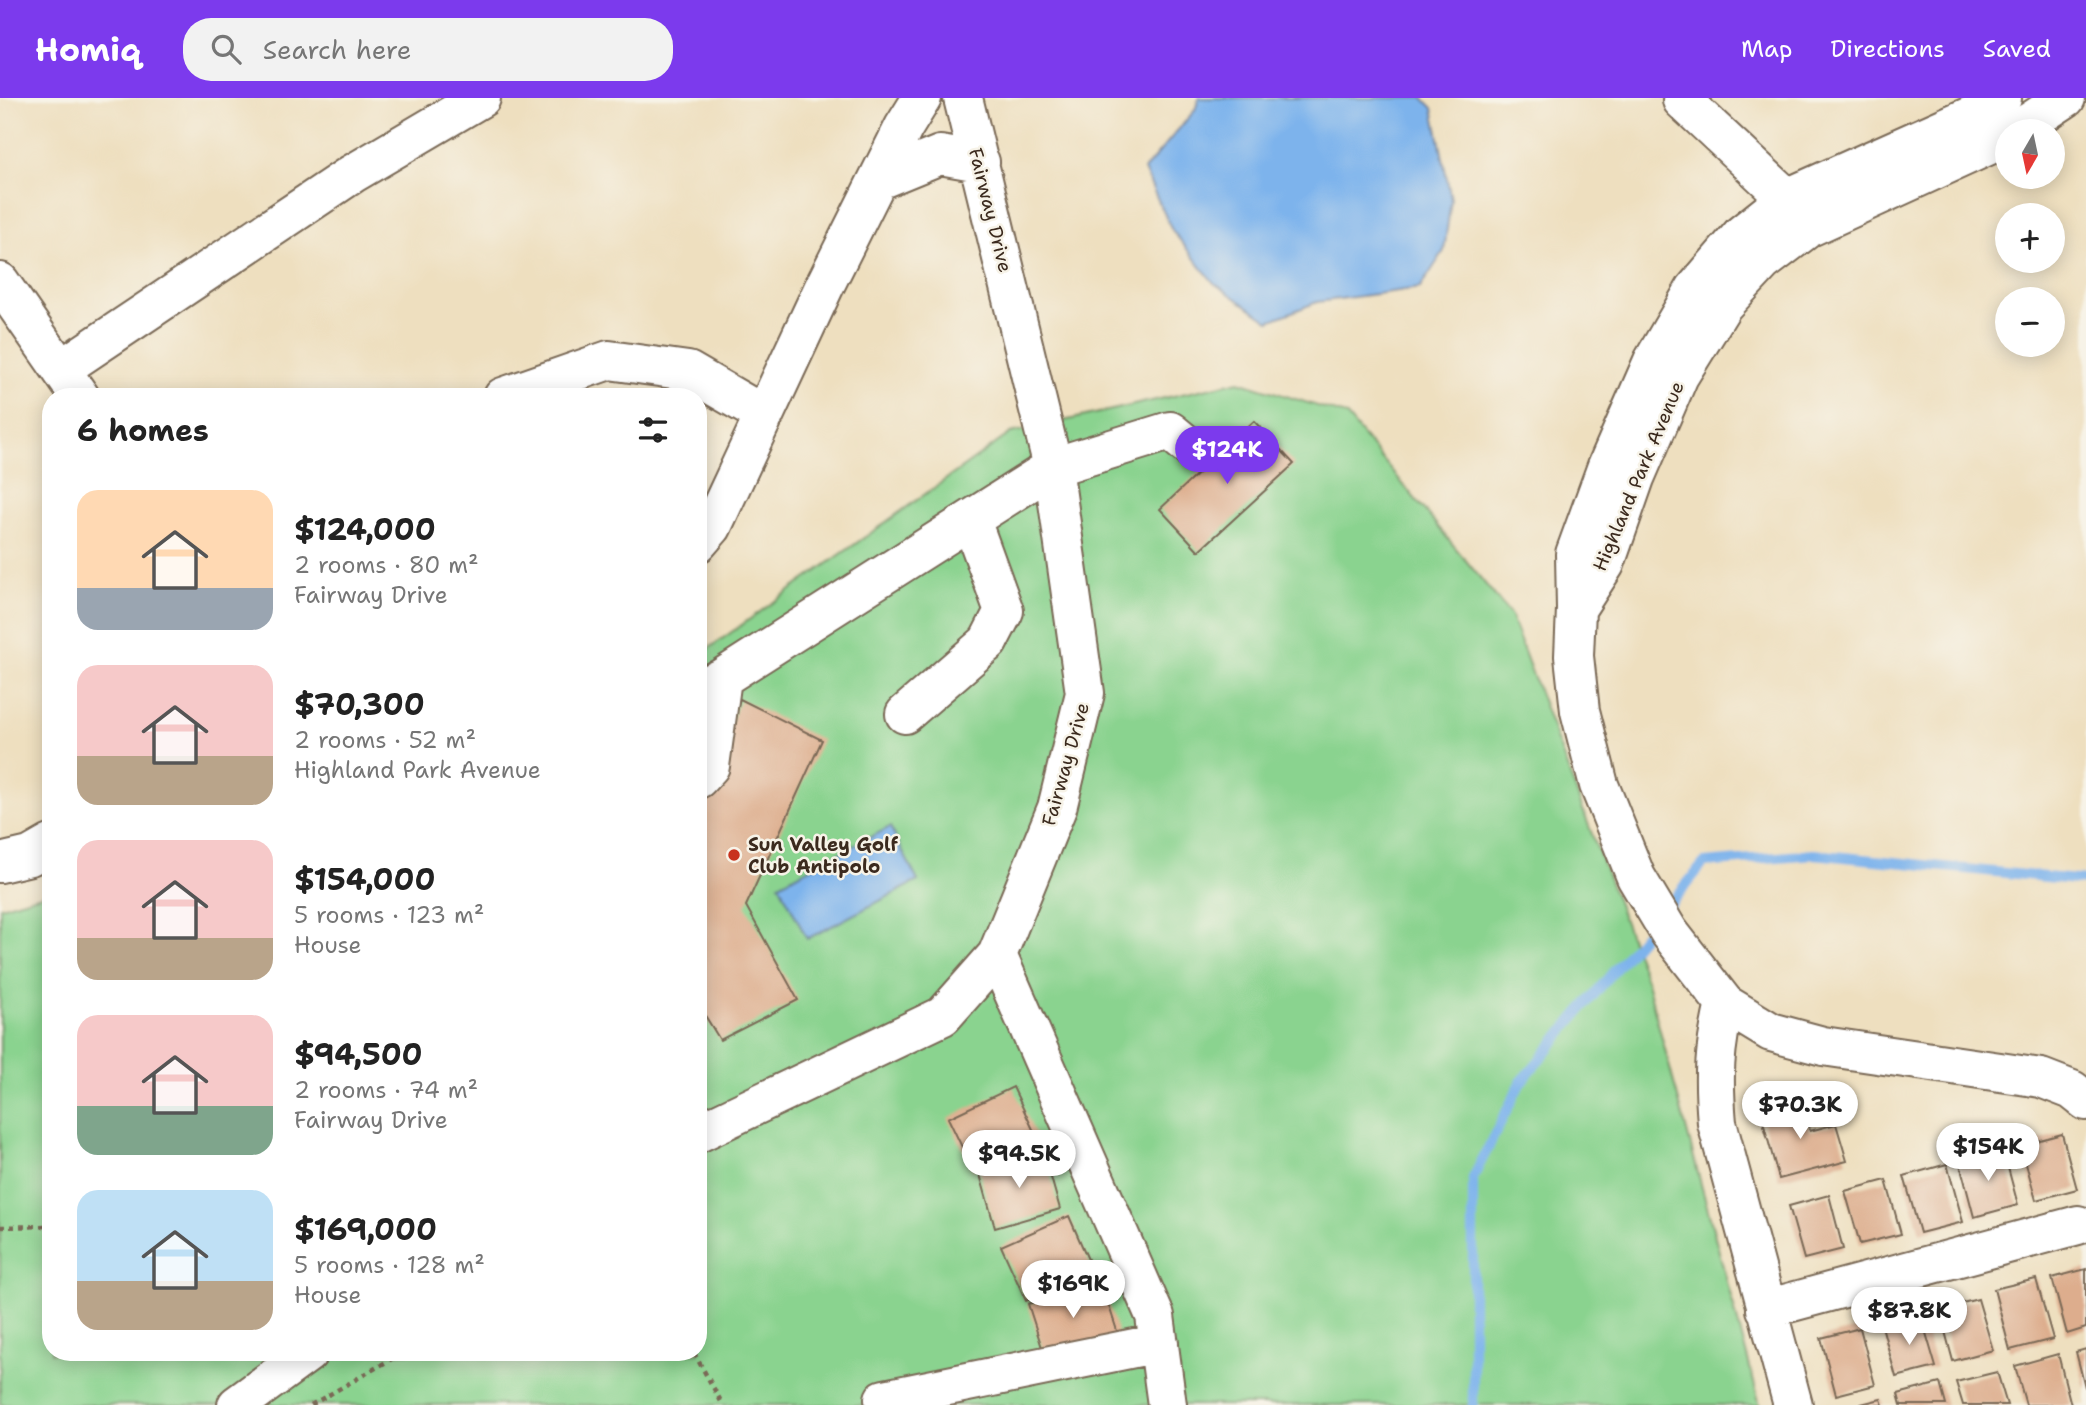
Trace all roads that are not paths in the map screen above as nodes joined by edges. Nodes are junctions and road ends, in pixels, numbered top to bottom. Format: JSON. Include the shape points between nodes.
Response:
{"nodes":[{"id":1,"x":481,"y":98,"type":"edge"},
{"id":2,"x":922,"y":98,"type":"edge"},
{"id":3,"x":963,"y":98,"type":"edge"},
{"id":4,"x":2003,"y":98,"type":"edge"},
{"id":5,"x":2066,"y":98,"type":"edge"},
{"id":6,"x":1681,"y":99,"type":"edge"},
{"id":7,"x":2034,"y":119,"type":"edge"},
{"id":8,"x":1995,"y":141,"type":"edge"},
{"id":9,"x":980,"y":162,"type":"junction"},
{"id":10,"x":879,"y":180,"type":"junction"},
{"id":11,"x":1798,"y":213,"type":"junction"},
{"id":12,"x":0,"y":282,"type":"edge"},
{"id":13,"x":71,"y":383,"type":"edge"},
{"id":14,"x":529,"y":388,"type":"edge"},
{"id":15,"x":764,"y":415,"type":"junction"},
{"id":16,"x":1193,"y":450,"type":"dead end"},
{"id":17,"x":1053,"y":467,"type":"junction"},
{"id":18,"x":971,"y":520,"type":"junction"},
{"id":19,"x":707,"y":533,"type":"edge"},
{"id":20,"x":710,"y":683,"type":"edge"},
{"id":21,"x":905,"y":714,"type":"dead end"},
{"id":22,"x":707,"y":769,"type":"edge"},
{"id":23,"x":42,"y":849,"type":"edge"},
{"id":24,"x":0,"y":863,"type":"edge"},
{"id":25,"x":997,"y":955,"type":"junction"},
{"id":26,"x":1725,"y":1004,"type":"junction"},
{"id":27,"x":2086,"y":1101,"type":"edge"},
{"id":28,"x":707,"y":1129,"type":"edge"},
{"id":29,"x":2078,"y":1225,"type":"dead end"},
{"id":30,"x":1766,"y":1309,"type":"junction"},
{"id":31,"x":1159,"y":1343,"type":"junction"},
{"id":32,"x":297,"y":1361,"type":"edge"},
{"id":33,"x":884,"y":1399,"type":"dead end"},
{"id":34,"x":237,"y":1405,"type":"edge"},
{"id":35,"x":1167,"y":1405,"type":"edge"},
{"id":36,"x":1793,"y":1405,"type":"edge"}],
"edges":[{"from":1,"to":13,"type":"street","via":[[352,174]]},
{"from":2,"to":10,"type":"street"},
{"from":3,"to":9,"type":"street","name":"Fairway Drive"},
{"from":4,"to":11,"type":"street","name":"Highland Park Avenue"},
{"from":5,"to":7,"type":"street"},
{"from":6,"to":11,"type":"street"},
{"from":8,"to":11,"type":"street","name":"Highland Park Avenue"},
{"from":9,"to":10,"type":"street","via":[[940,155]]},
{"from":9,"to":17,"type":"street","name":"Fairway Drive"},
{"from":10,"to":15,"type":"street"},
{"from":11,"to":26,"type":"street","name":"Highland Park Avenue","via":[[1742,234],[1695,289],[1653,361],[1574,554],[1574,656],[1580,711],[1599,785],[1636,877],[1669,932]]},
{"from":12,"to":13,"type":"street"},
{"from":14,"to":15,"type":"street","via":[[609,360],[688,371]]},
{"from":15,"to":19,"type":"street"},
{"from":16,"to":17,"type":"street","via":[[1170,431]]},
{"from":17,"to":18,"type":"street"},
{"from":17,"to":25,"type":"street","name":"Fairway Drive","via":[[1085,693],[1056,808]]},
{"from":18,"to":20,"type":"street"},
{"from":18,"to":21,"type":"street","via":[[1004,611],[988,642]]},
{"from":20,"to":22,"type":"street"},
{"from":23,"to":24,"type":"street"},
{"from":25,"to":28,"type":"street","name":"Fairway Drive","via":[[943,1016]]},
{"from":25,"to":31,"type":"street","via":[[1155,1316]]},
{"from":26,"to":27,"type":"street","via":[[1771,1032],[1823,1046],[2041,1078]]},
{"from":26,"to":30,"type":"street","via":[[1713,1081],[1717,1123]]},
{"from":29,"to":30,"type":"street"},
{"from":30,"to":36,"type":"street"},
{"from":31,"to":33,"type":"street"},
{"from":31,"to":35,"type":"street"},
{"from":32,"to":34,"type":"street"}]}
